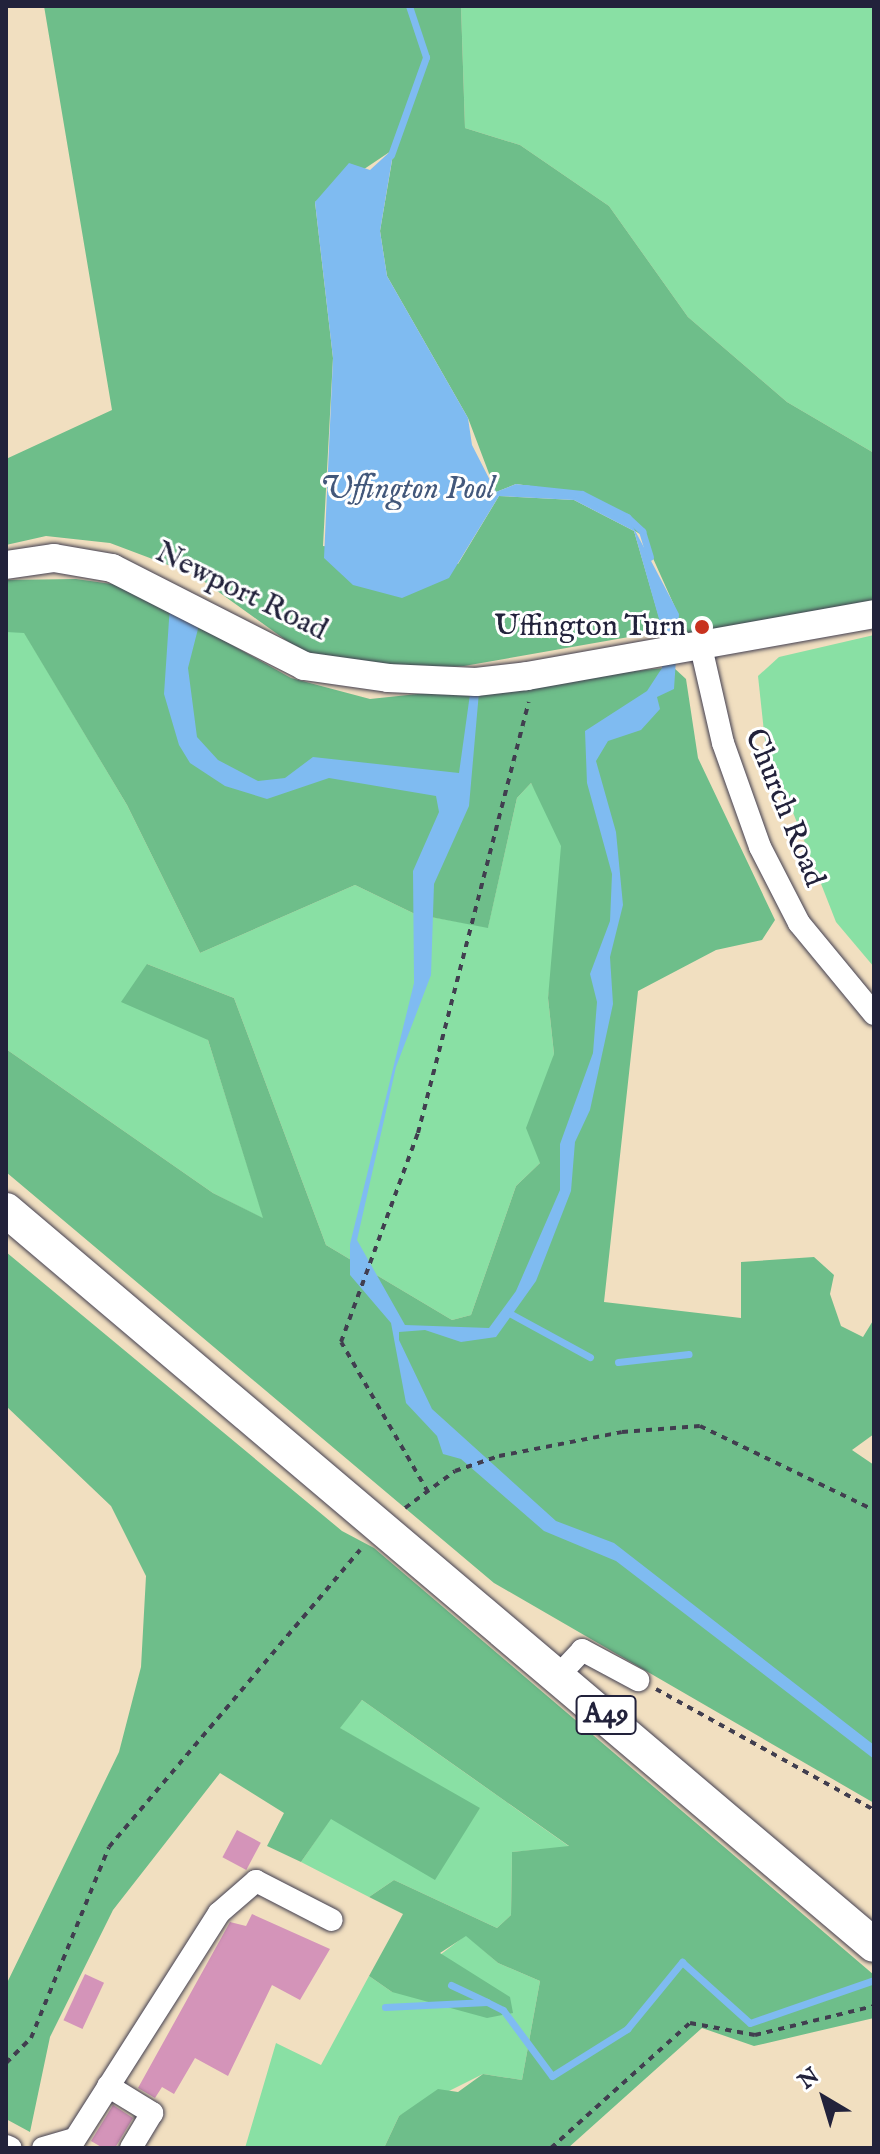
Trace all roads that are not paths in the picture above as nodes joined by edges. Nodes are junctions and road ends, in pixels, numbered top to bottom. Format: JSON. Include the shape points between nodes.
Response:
{"nodes":[{"id":1,"x":6,"y":565,"type":"edge"},
{"id":2,"x":874,"y":614,"type":"edge"},
{"id":3,"x":695,"y":648,"type":"junction"},
{"id":4,"x":874,"y":1014,"type":"edge"},
{"id":5,"x":6,"y":1210,"type":"edge"},
{"id":6,"x":559,"y":1675,"type":"junction"},
{"id":7,"x":638,"y":1680,"type":"road end"},
{"id":8,"x":332,"y":1920,"type":"dead end"},
{"id":9,"x":874,"y":1945,"type":"edge"},
{"id":10,"x":108,"y":2086,"type":"junction"},
{"id":11,"x":83,"y":2143,"type":"edge"},
{"id":12,"x":43,"y":2148,"type":"edge"},
{"id":13,"x":131,"y":2148,"type":"edge"}],
"edges":[{"from":1,"to":3,"type":"main road","name":"Newport Road","via":[[54,558],[112,568],[304,666],[461,682]]},
{"from":2,"to":3,"type":"main road","name":"Newport Road"},
{"from":3,"to":4,"type":"street","name":"Church Road","via":[[760,847],[799,923]]},
{"from":5,"to":6,"type":"highway","number":"A49"},
{"from":6,"to":7,"type":"street","via":[[582,1650]]},
{"from":6,"to":9,"type":"highway","number":"A49"},
{"from":8,"to":10,"type":"street","via":[[256,1881],[219,1913]]},
{"from":10,"to":11,"type":"street"},
{"from":10,"to":13,"type":"street","via":[[152,2113]]},
{"from":11,"to":12,"type":"street"}]}
